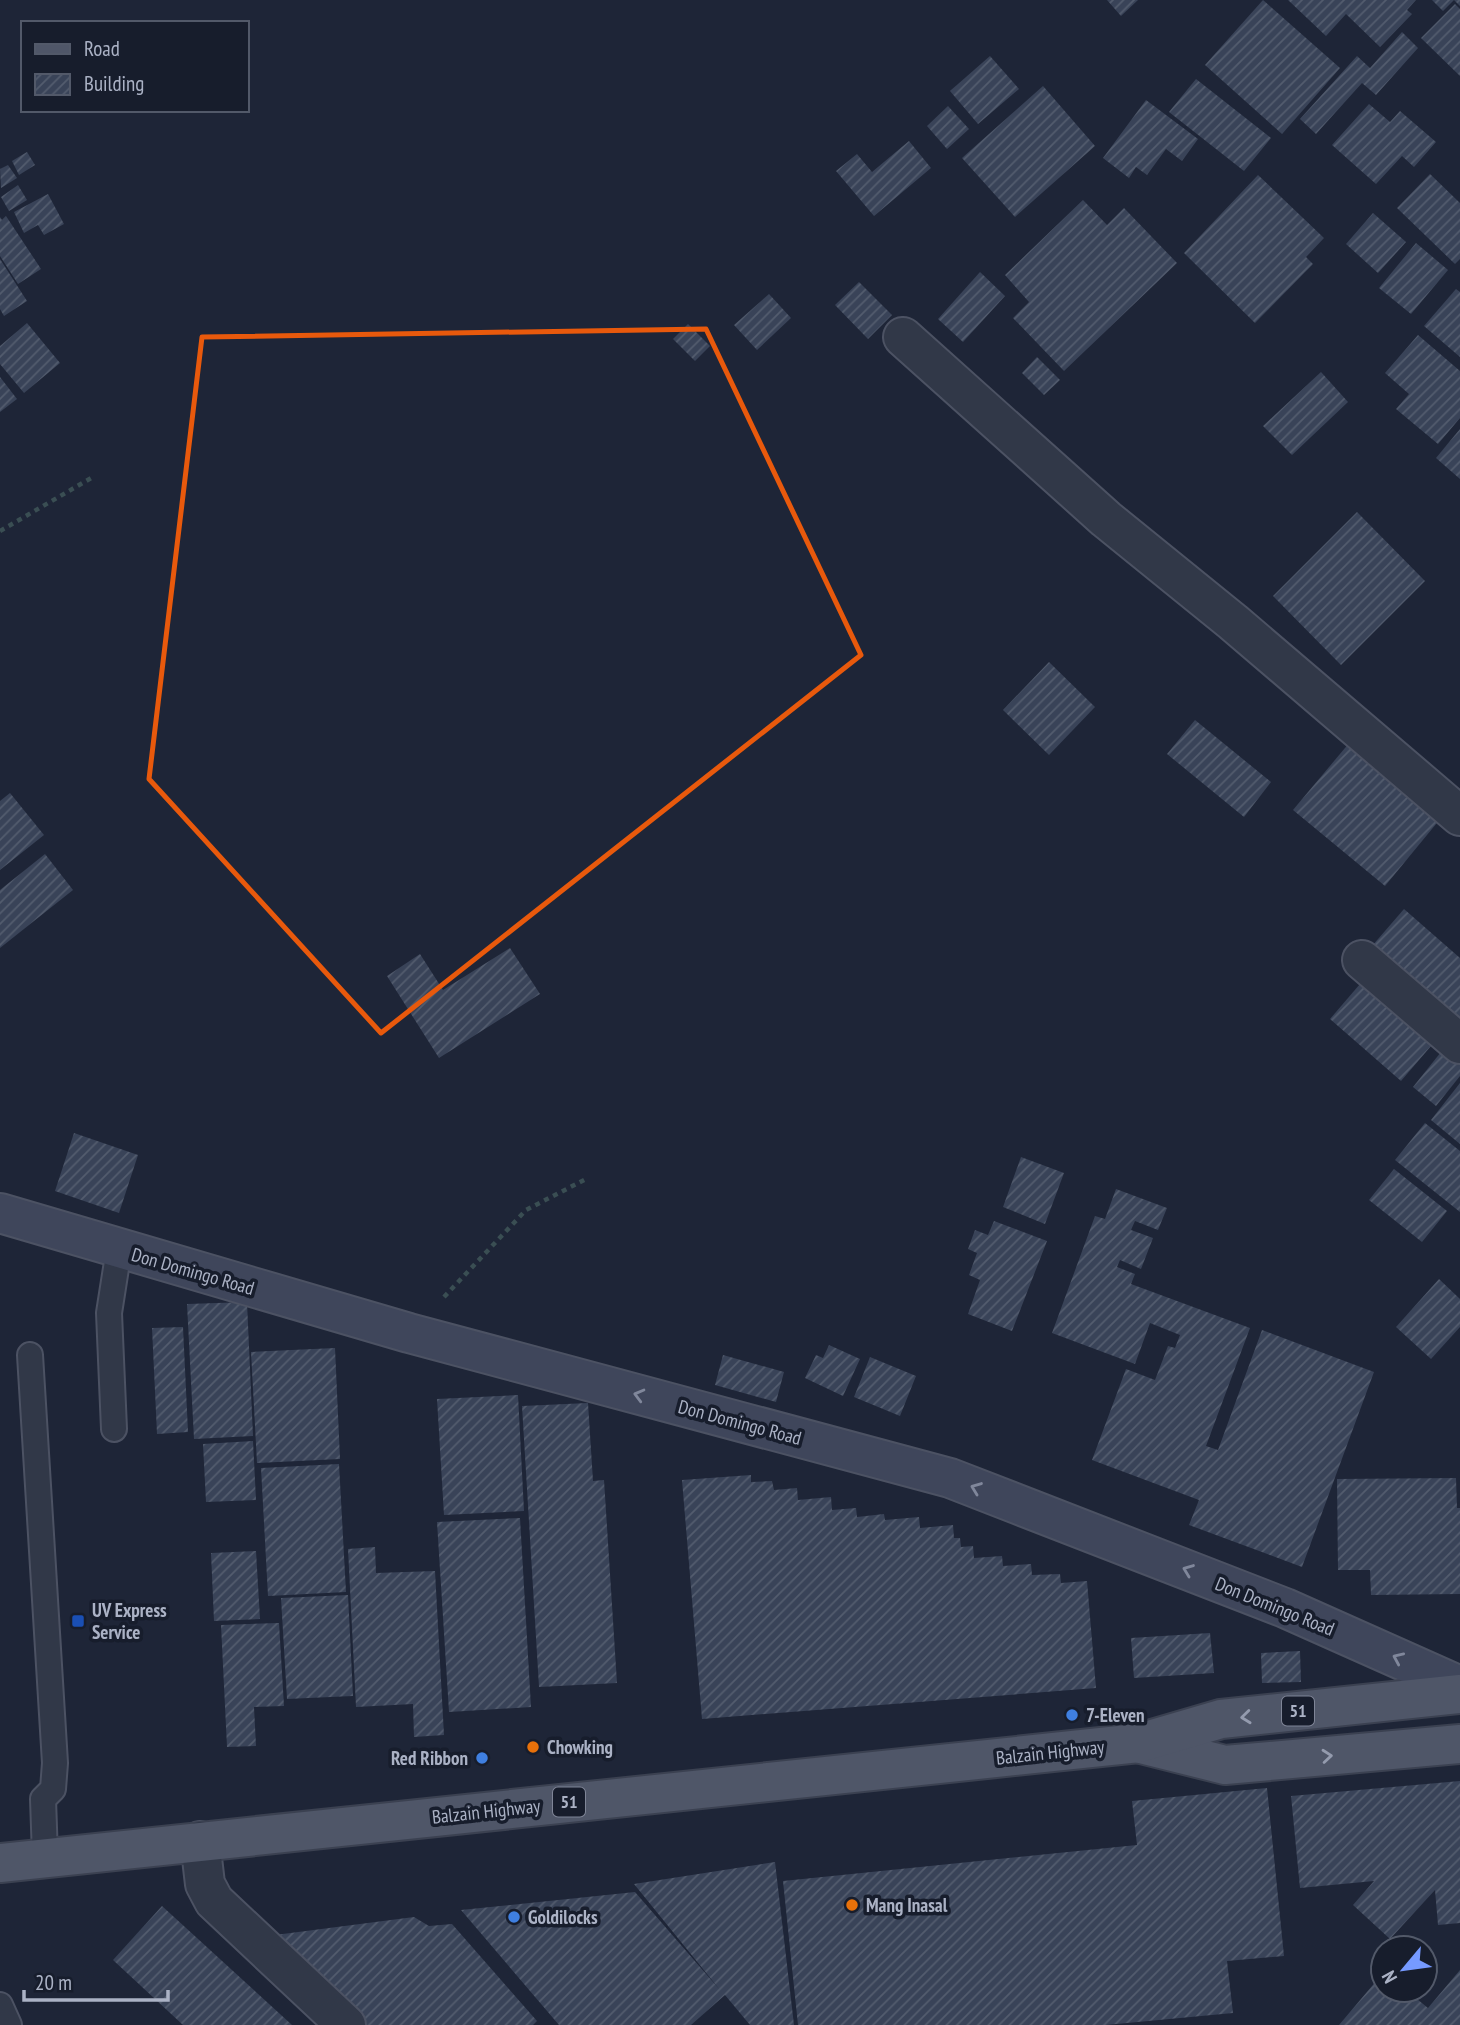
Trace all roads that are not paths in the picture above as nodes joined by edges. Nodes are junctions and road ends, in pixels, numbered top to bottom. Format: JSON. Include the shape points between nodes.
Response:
{"nodes":[{"id":1,"x":903,"y":337,"type":"dead end"},
{"id":2,"x":1460,"y":816,"type":"edge"},
{"id":3,"x":1363,"y":960,"type":"dead end"},
{"id":4,"x":1460,"y":1044,"type":"edge"},
{"id":5,"x":0,"y":1213,"type":"edge"},
{"id":6,"x":119,"y":1249,"type":"junction"},
{"id":7,"x":30,"y":1355,"type":"dead end"},
{"id":8,"x":114,"y":1429,"type":"dead end"},
{"id":9,"x":1460,"y":1686,"type":"edge"},
{"id":10,"x":1460,"y":1695,"type":"edge"},
{"id":11,"x":1139,"y":1743,"type":"junction"},
{"id":12,"x":1460,"y":1744,"type":"edge"},
{"id":13,"x":200,"y":1841,"type":"junction"},
{"id":14,"x":45,"y":1856,"type":"junction"},
{"id":15,"x":0,"y":1863,"type":"edge"},
{"id":16,"x":0,"y":2004,"type":"edge"},
{"id":17,"x":9,"y":2025,"type":"edge"},
{"id":18,"x":346,"y":2025,"type":"edge"}],
"edges":[{"from":1,"to":2,"type":"street","via":[[1106,519]]},
{"from":3,"to":4,"type":"street"},
{"from":5,"to":6,"type":"main road","name":"Don Domingo Road"},
{"from":6,"to":8,"type":"lane","via":[[109,1312]]},
{"from":9,"to":6,"type":"main road","name":"Don Domingo Road","one_way":true,"via":[[1285,1608],[950,1478],[409,1333]]},
{"from":7,"to":14,"type":"lane","via":[[55,1763],[52,1789],[43,1799]]},
{"from":10,"to":11,"type":"main road","name":"Balzain Highway","number":"51","one_way":true,"via":[[1221,1719]]},
{"from":11,"to":12,"type":"main road","name":"Balzain Highway","number":"51","one_way":true,"via":[[1225,1765]]},
{"from":11,"to":13,"type":"main road","name":"Balzain Highway","number":"51"},
{"from":13,"to":14,"type":"main road","name":"Balzain Highway","number":"51"},
{"from":13,"to":18,"type":"street","via":[[205,1884],[214,1901]]},
{"from":14,"to":15,"type":"main road","name":"Balzain Highway","number":"51"},
{"from":16,"to":17,"type":"lane"}]}
